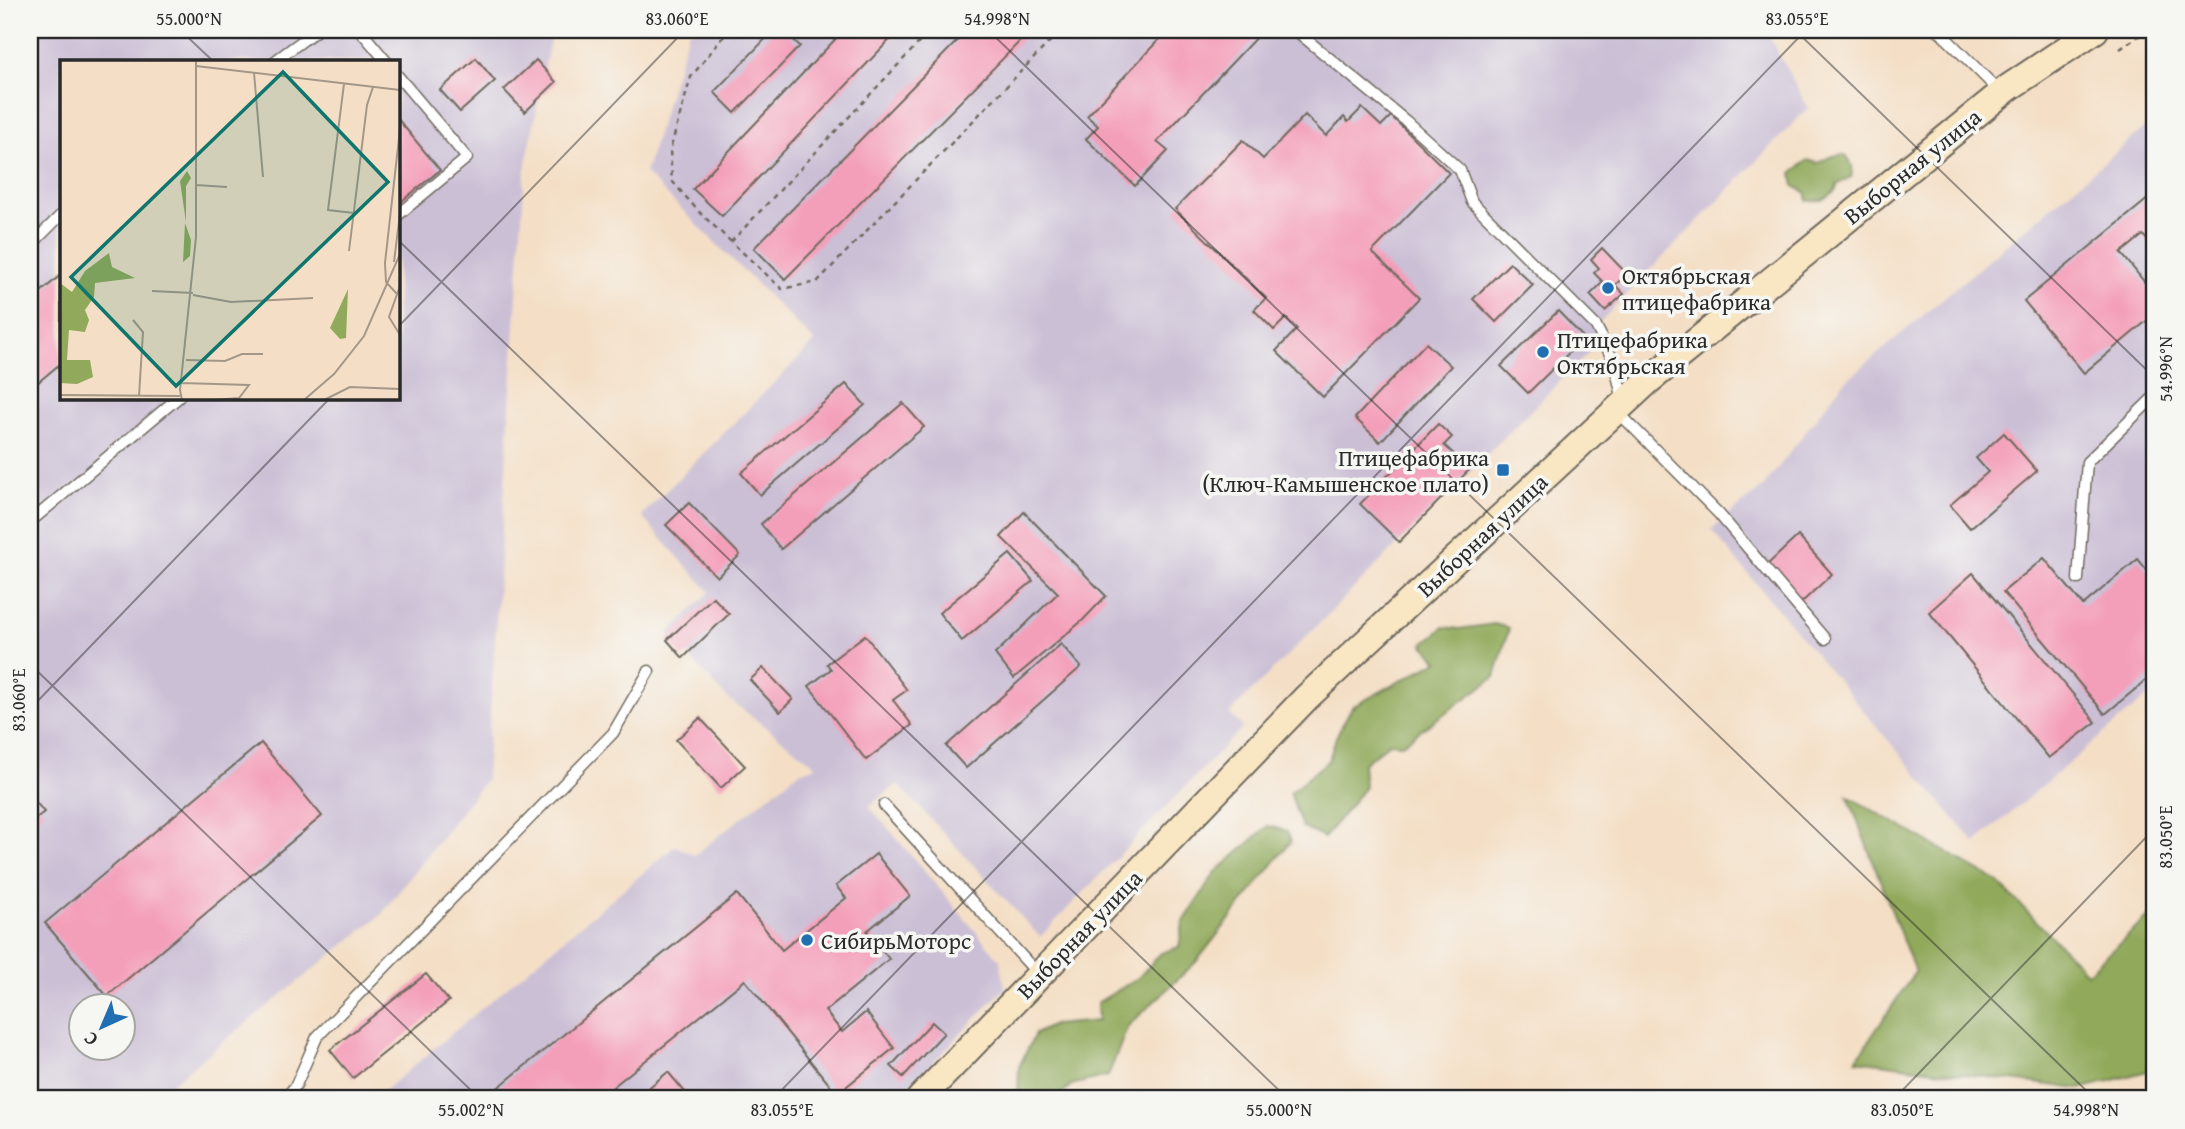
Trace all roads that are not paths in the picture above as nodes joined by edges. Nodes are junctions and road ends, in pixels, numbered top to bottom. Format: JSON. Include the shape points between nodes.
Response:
{"nodes":[{"id":1,"x":317,"y":30,"type":"edge"},
{"id":2,"x":360,"y":30,"type":"edge"},
{"id":3,"x":1295,"y":30,"type":"edge"},
{"id":4,"x":1938,"y":30,"type":"edge"},
{"id":5,"x":2095,"y":30,"type":"edge"},
{"id":6,"x":276,"y":60,"type":"edge"},
{"id":7,"x":385,"y":60,"type":"edge"},
{"id":8,"x":399,"y":77,"type":"edge"},
{"id":9,"x":2002,"y":93,"type":"junction"},
{"id":10,"x":399,"y":214,"type":"edge"},
{"id":11,"x":60,"y":216,"type":"edge"},
{"id":12,"x":30,"y":246,"type":"edge"},
{"id":13,"x":2155,"y":396,"type":"edge"},
{"id":14,"x":177,"y":399,"type":"edge"},
{"id":15,"x":1620,"y":407,"type":"junction"},
{"id":16,"x":30,"y":522,"type":"edge"},
{"id":17,"x":2078,"y":579,"type":"dead end"},
{"id":18,"x":1825,"y":639,"type":"dead end"},
{"id":19,"x":649,"y":671,"type":"dead end"},
{"id":20,"x":884,"y":805,"type":"dead end"},
{"id":21,"x":1039,"y":975,"type":"junction"},
{"id":22,"x":285,"y":1099,"type":"edge"},
{"id":23,"x":920,"y":1099,"type":"edge"}],
"edges":[{"from":1,"to":6,"type":"lane"},
{"from":2,"to":7,"type":"lane"},
{"from":3,"to":15,"type":"lane","via":[[1460,170],[1472,202],[1596,326],[1614,362]]},
{"from":4,"to":9,"type":"lane"},
{"from":5,"to":9,"type":"main road","name":"Выборная улица"},
{"from":8,"to":10,"type":"lane","via":[[467,158]]},
{"from":9,"to":15,"type":"main road","name":"Выборная улица"},
{"from":11,"to":12,"type":"lane"},
{"from":13,"to":17,"type":"lane","via":[[2087,462]]},
{"from":14,"to":16,"type":"lane"},
{"from":15,"to":18,"type":"lane"},
{"from":15,"to":21,"type":"main road","name":"Выборная улица","via":[[1307,697]]},
{"from":19,"to":22,"type":"lane","via":[[613,733],[317,1037]]},
{"from":20,"to":21,"type":"lane"},
{"from":21,"to":23,"type":"main road","name":"Выборная улица"}]}
